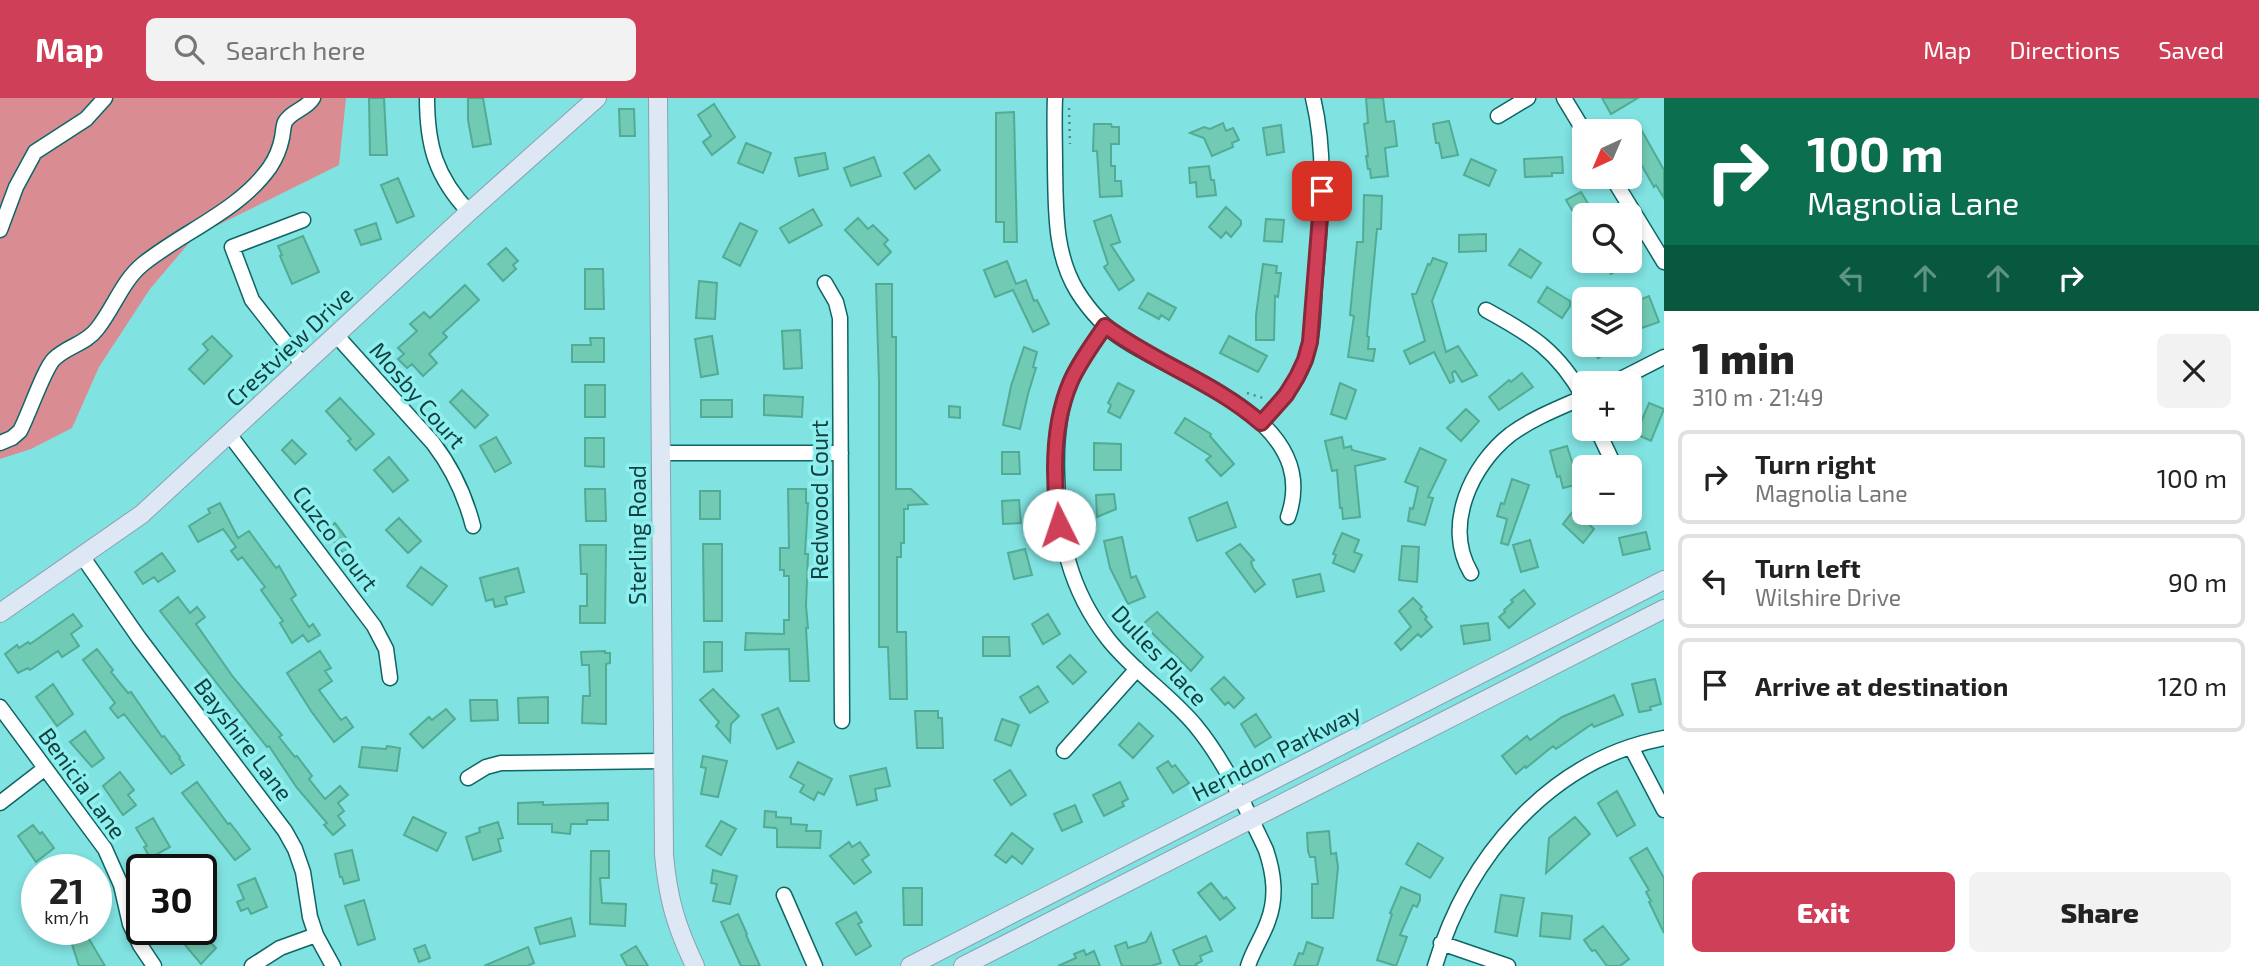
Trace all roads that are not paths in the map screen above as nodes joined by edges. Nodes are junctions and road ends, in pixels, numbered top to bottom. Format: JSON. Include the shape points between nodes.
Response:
{"nodes":[{"id":1,"x":105,"y":98,"type":"edge"},
{"id":2,"x":313,"y":98,"type":"edge"},
{"id":3,"x":427,"y":98,"type":"edge"},
{"id":4,"x":597,"y":98,"type":"edge"},
{"id":5,"x":658,"y":98,"type":"edge"},
{"id":6,"x":1313,"y":98,"type":"edge"},
{"id":7,"x":1528,"y":98,"type":"edge"},
{"id":8,"x":1564,"y":98,"type":"edge"},
{"id":9,"x":1062,"y":101,"type":"edge"},
{"id":10,"x":1498,"y":116,"type":"dead end"},
{"id":11,"x":1577,"y":119,"type":"edge"},
{"id":12,"x":1619,"y":189,"type":"edge"},
{"id":13,"x":469,"y":212,"type":"junction"},
{"id":14,"x":303,"y":220,"type":"dead end"},
{"id":15,"x":0,"y":230,"type":"edge"},
{"id":16,"x":1664,"y":262,"type":"edge"},
{"id":17,"x":825,"y":283,"type":"dead end"},
{"id":18,"x":1486,"y":310,"type":"dead end"},
{"id":19,"x":1105,"y":326,"type":"junction"},
{"id":20,"x":337,"y":336,"type":"junction"},
{"id":21,"x":1664,"y":357,"type":"edge"},
{"id":22,"x":303,"y":365,"type":"junction"},
{"id":23,"x":1637,"y":371,"type":"edge"},
{"id":24,"x":1572,"y":377,"type":"edge"},
{"id":25,"x":1572,"y":403,"type":"edge"},
{"id":26,"x":1261,"y":423,"type":"junction"},
{"id":27,"x":229,"y":434,"type":"junction"},
{"id":28,"x":0,"y":443,"type":"edge"},
{"id":29,"x":661,"y":453,"type":"junction"},
{"id":30,"x":841,"y":453,"type":"junction"},
{"id":31,"x":1288,"y":517,"type":"dead end"},
{"id":32,"x":473,"y":526,"type":"dead end"},
{"id":33,"x":82,"y":556,"type":"junction"},
{"id":34,"x":1471,"y":573,"type":"dead end"},
{"id":35,"x":1664,"y":580,"type":"edge"},
{"id":36,"x":1664,"y":609,"type":"edge"},
{"id":37,"x":0,"y":613,"type":"edge"},
{"id":38,"x":1137,"y":669,"type":"junction"},
{"id":39,"x":390,"y":678,"type":"dead end"},
{"id":40,"x":0,"y":708,"type":"edge"},
{"id":41,"x":842,"y":721,"type":"dead end"},
{"id":42,"x":1664,"y":738,"type":"edge"},
{"id":43,"x":1631,"y":747,"type":"junction"},
{"id":44,"x":1064,"y":751,"type":"dead end"},
{"id":45,"x":663,"y":761,"type":"junction"},
{"id":46,"x":44,"y":769,"type":"junction"},
{"id":47,"x":468,"y":778,"type":"dead end"},
{"id":48,"x":1240,"y":798,"type":"junction"},
{"id":49,"x":0,"y":803,"type":"edge"},
{"id":50,"x":1664,"y":810,"type":"edge"},
{"id":51,"x":1251,"y":819,"type":"junction"},
{"id":52,"x":784,"y":895,"type":"dead end"},
{"id":53,"x":316,"y":935,"type":"junction"},
{"id":54,"x":1441,"y":943,"type":"junction"},
{"id":55,"x":154,"y":966,"type":"edge"},
{"id":56,"x":252,"y":966,"type":"edge"},
{"id":57,"x":332,"y":966,"type":"edge"},
{"id":58,"x":695,"y":966,"type":"edge"},
{"id":59,"x":815,"y":966,"type":"edge"},
{"id":60,"x":910,"y":966,"type":"edge"},
{"id":61,"x":963,"y":966,"type":"edge"},
{"id":62,"x":1248,"y":966,"type":"edge"},
{"id":63,"x":1434,"y":966,"type":"edge"},
{"id":64,"x":1508,"y":966,"type":"edge"}],
"edges":[{"from":1,"to":15,"type":"street","via":[[86,119],[35,152]]},
{"from":2,"to":28,"type":"street","via":[[284,124],[277,156],[258,180],[222,213],[142,265],[95,332],[52,361],[20,431]]},
{"from":3,"to":13,"type":"street","via":[[427,126],[437,166]]},
{"from":4,"to":13,"type":"main road","name":"Crestview Drive"},
{"from":5,"to":29,"type":"main road","name":"Sterling Road"},
{"from":6,"to":26,"type":"street","via":[[1322,191],[1310,342],[1297,377]]},
{"from":7,"to":10,"type":"street"},
{"from":8,"to":11,"type":"street"},
{"from":9,"to":19,"type":"street","via":[[1058,243],[1075,288]]},
{"from":12,"to":16,"type":"street"},
{"from":13,"to":20,"type":"main road","name":"Crestview Drive"},
{"from":14,"to":22,"type":"street","via":[[232,247],[252,300]]},
{"from":17,"to":30,"type":"street","name":"Redwood Court","via":[[840,318]]},
{"from":18,"to":24,"type":"street","via":[[1540,342]]},
{"from":19,"to":26,"type":"street","via":[[1210,386]]},
{"from":19,"to":38,"type":"street","name":"Dulles Place","via":[[1080,363],[1063,403],[1057,511],[1079,592],[1108,639]]},
{"from":20,"to":22,"type":"main road","name":"Crestview Drive"},
{"from":20,"to":32,"type":"street","name":"Mosby Court","via":[[446,459]]},
{"from":21,"to":23,"type":"street"},
{"from":22,"to":27,"type":"main road","name":"Crestview Drive"},
{"from":25,"to":34,"type":"street","via":[[1511,435],[1474,477],[1462,508],[1459,533]]},
{"from":26,"to":31,"type":"street","via":[[1293,472],[1294,495]]},
{"from":27,"to":33,"type":"main road","name":"Crestview Drive","via":[[142,514]]},
{"from":27,"to":39,"type":"street","name":"Cuzco Court","via":[[374,626],[386,649]]},
{"from":29,"to":30,"type":"street"},
{"from":29,"to":45,"type":"main road","name":"Sterling Road"},
{"from":30,"to":41,"type":"street","name":"Redwood Court"},
{"from":33,"to":37,"type":"main road","name":"Crestview Drive"},
{"from":33,"to":53,"type":"street","name":"Bayshire Lane","via":[[285,831],[303,872]]},
{"from":35,"to":48,"type":"main road","name":"Herndon Parkway"},
{"from":36,"to":51,"type":"main road"},
{"from":38,"to":44,"type":"street"},
{"from":38,"to":48,"type":"street","name":"Dulles Place","via":[[1196,726]]},
{"from":40,"to":46,"type":"street","name":"Benicia Lane"},
{"from":42,"to":43,"type":"street"},
{"from":43,"to":50,"type":"street"},
{"from":43,"to":54,"type":"street","via":[[1586,766],[1513,824],[1462,895]]},
{"from":45,"to":47,"type":"street","via":[[501,763]]},
{"from":45,"to":58,"type":"main road","name":"Sterling Road","via":[[666,881],[672,912]]},
{"from":46,"to":49,"type":"street"},
{"from":46,"to":55,"type":"street","name":"Benicia Lane","via":[[105,849],[121,885],[130,924]]},
{"from":48,"to":51,"type":"street","name":"Dulles Place"},
{"from":48,"to":60,"type":"main road","name":"Herndon Parkway"},
{"from":51,"to":61,"type":"main road"},
{"from":51,"to":62,"type":"street","name":"Dulles Place","via":[[1269,859],[1274,886],[1268,922]]},
{"from":52,"to":59,"type":"street"},
{"from":53,"to":56,"type":"street","via":[[280,948]]},
{"from":53,"to":57,"type":"street","name":"Bayshire Lane"},
{"from":54,"to":63,"type":"street"},
{"from":54,"to":64,"type":"street"}]}
